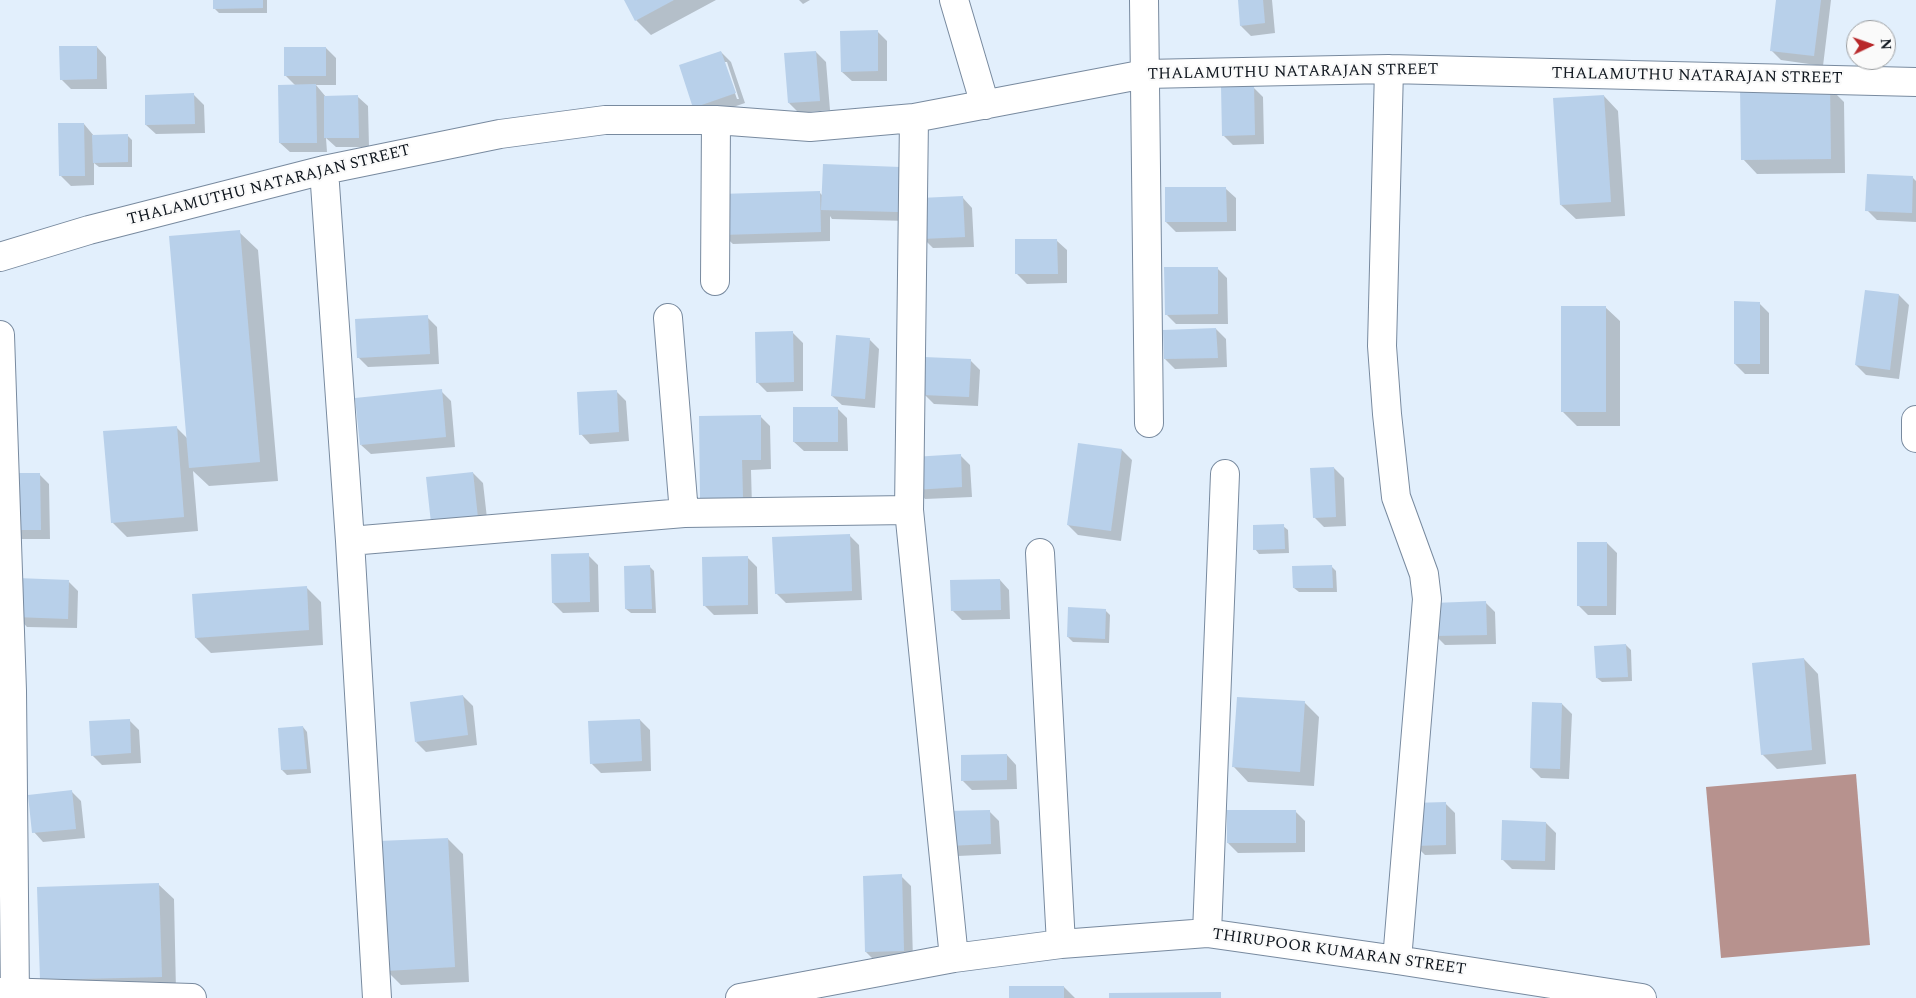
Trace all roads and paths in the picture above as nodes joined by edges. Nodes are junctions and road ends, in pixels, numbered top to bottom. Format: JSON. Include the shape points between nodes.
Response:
{"nodes":[{"id":1,"x":954,"y":0,"type":"edge"},
{"id":2,"x":1144,"y":0,"type":"edge"},
{"id":3,"x":1389,"y":69,"type":"junction"},
{"id":4,"x":1145,"y":74,"type":"junction"},
{"id":5,"x":1916,"y":82,"type":"edge"},
{"id":6,"x":985,"y":105,"type":"junction"},
{"id":7,"x":914,"y":118,"type":"junction"},
{"id":8,"x":716,"y":120,"type":"junction"},
{"id":9,"x":324,"y":170,"type":"junction"},
{"id":10,"x":0,"y":257,"type":"edge"},
{"id":11,"x":715,"y":280,"type":"dead end"},
{"id":12,"x":668,"y":318,"type":"dead end"},
{"id":13,"x":0,"y":335,"type":"edge"},
{"id":14,"x":1916,"y":420,"type":"edge"},
{"id":15,"x":1149,"y":423,"type":"dead end"},
{"id":16,"x":1916,"y":438,"type":"edge"},
{"id":17,"x":1225,"y":474,"type":"dead end"},
{"id":18,"x":909,"y":510,"type":"junction"},
{"id":19,"x":684,"y":513,"type":"junction"},
{"id":20,"x":350,"y":541,"type":"junction"},
{"id":21,"x":1040,"y":553,"type":"dead end"},
{"id":22,"x":6,"y":691,"type":"edge"},
{"id":23,"x":1207,"y":933,"type":"junction"},
{"id":24,"x":1061,"y":944,"type":"junction"},
{"id":25,"x":954,"y":958,"type":"junction"},
{"id":26,"x":1397,"y":960,"type":"junction"},
{"id":27,"x":10,"y":994,"type":"edge"},
{"id":28,"x":192,"y":998,"type":"edge"},
{"id":29,"x":377,"y":998,"type":"edge"},
{"id":30,"x":740,"y":998,"type":"edge"},
{"id":31,"x":1642,"y":998,"type":"edge"}],
"edges":[{"from":1,"to":6,"type":"street"},
{"from":2,"to":4,"type":"street"},
{"from":3,"to":4,"type":"street","name":"THALAMUTHU NATARAJAN STREET"},
{"from":3,"to":5,"type":"street","name":"THALAMUTHU NATARAJAN STREET"},
{"from":3,"to":26,"type":"street","via":[[1382,346],[1396,497],[1424,574],[1426,599]]},
{"from":4,"to":6,"type":"street","name":"THALAMUTHU NATARAJAN STREET"},
{"from":4,"to":15,"type":"street"},
{"from":6,"to":7,"type":"street","name":"THALAMUTHU NATARAJAN STREET"},
{"from":7,"to":8,"type":"street","name":"THALAMUTHU NATARAJAN STREET","via":[[810,127]]},
{"from":7,"to":18,"type":"street"},
{"from":8,"to":9,"type":"street","name":"THALAMUTHU NATARAJAN STREET","via":[[605,120],[510,132]]},
{"from":8,"to":11,"type":"street"},
{"from":9,"to":10,"type":"street","name":"THALAMUTHU NATARAJAN STREET","via":[[89,230]]},
{"from":9,"to":20,"type":"street"},
{"from":12,"to":19,"type":"street"},
{"from":13,"to":22,"type":"street"},
{"from":14,"to":16,"type":"street"},
{"from":17,"to":23,"type":"street"},
{"from":18,"to":19,"type":"street"},
{"from":18,"to":25,"type":"street"},
{"from":19,"to":20,"type":"street"},
{"from":20,"to":29,"type":"street"},
{"from":21,"to":24,"type":"street"},
{"from":22,"to":27,"type":"street"},
{"from":23,"to":24,"type":"street","name":"THIRUPOOR KUMARAN STREET"},
{"from":23,"to":26,"type":"street","name":"THIRUPOOR KUMARAN STREET"},
{"from":24,"to":25,"type":"street","name":"THIRUPOOR KUMARAN STREET"},
{"from":25,"to":30,"type":"street","name":"THIRUPOOR KUMARAN STREET"},
{"from":26,"to":31,"type":"street","name":"THIRUPOOR KUMARAN STREET"},
{"from":27,"to":28,"type":"street"}]}
